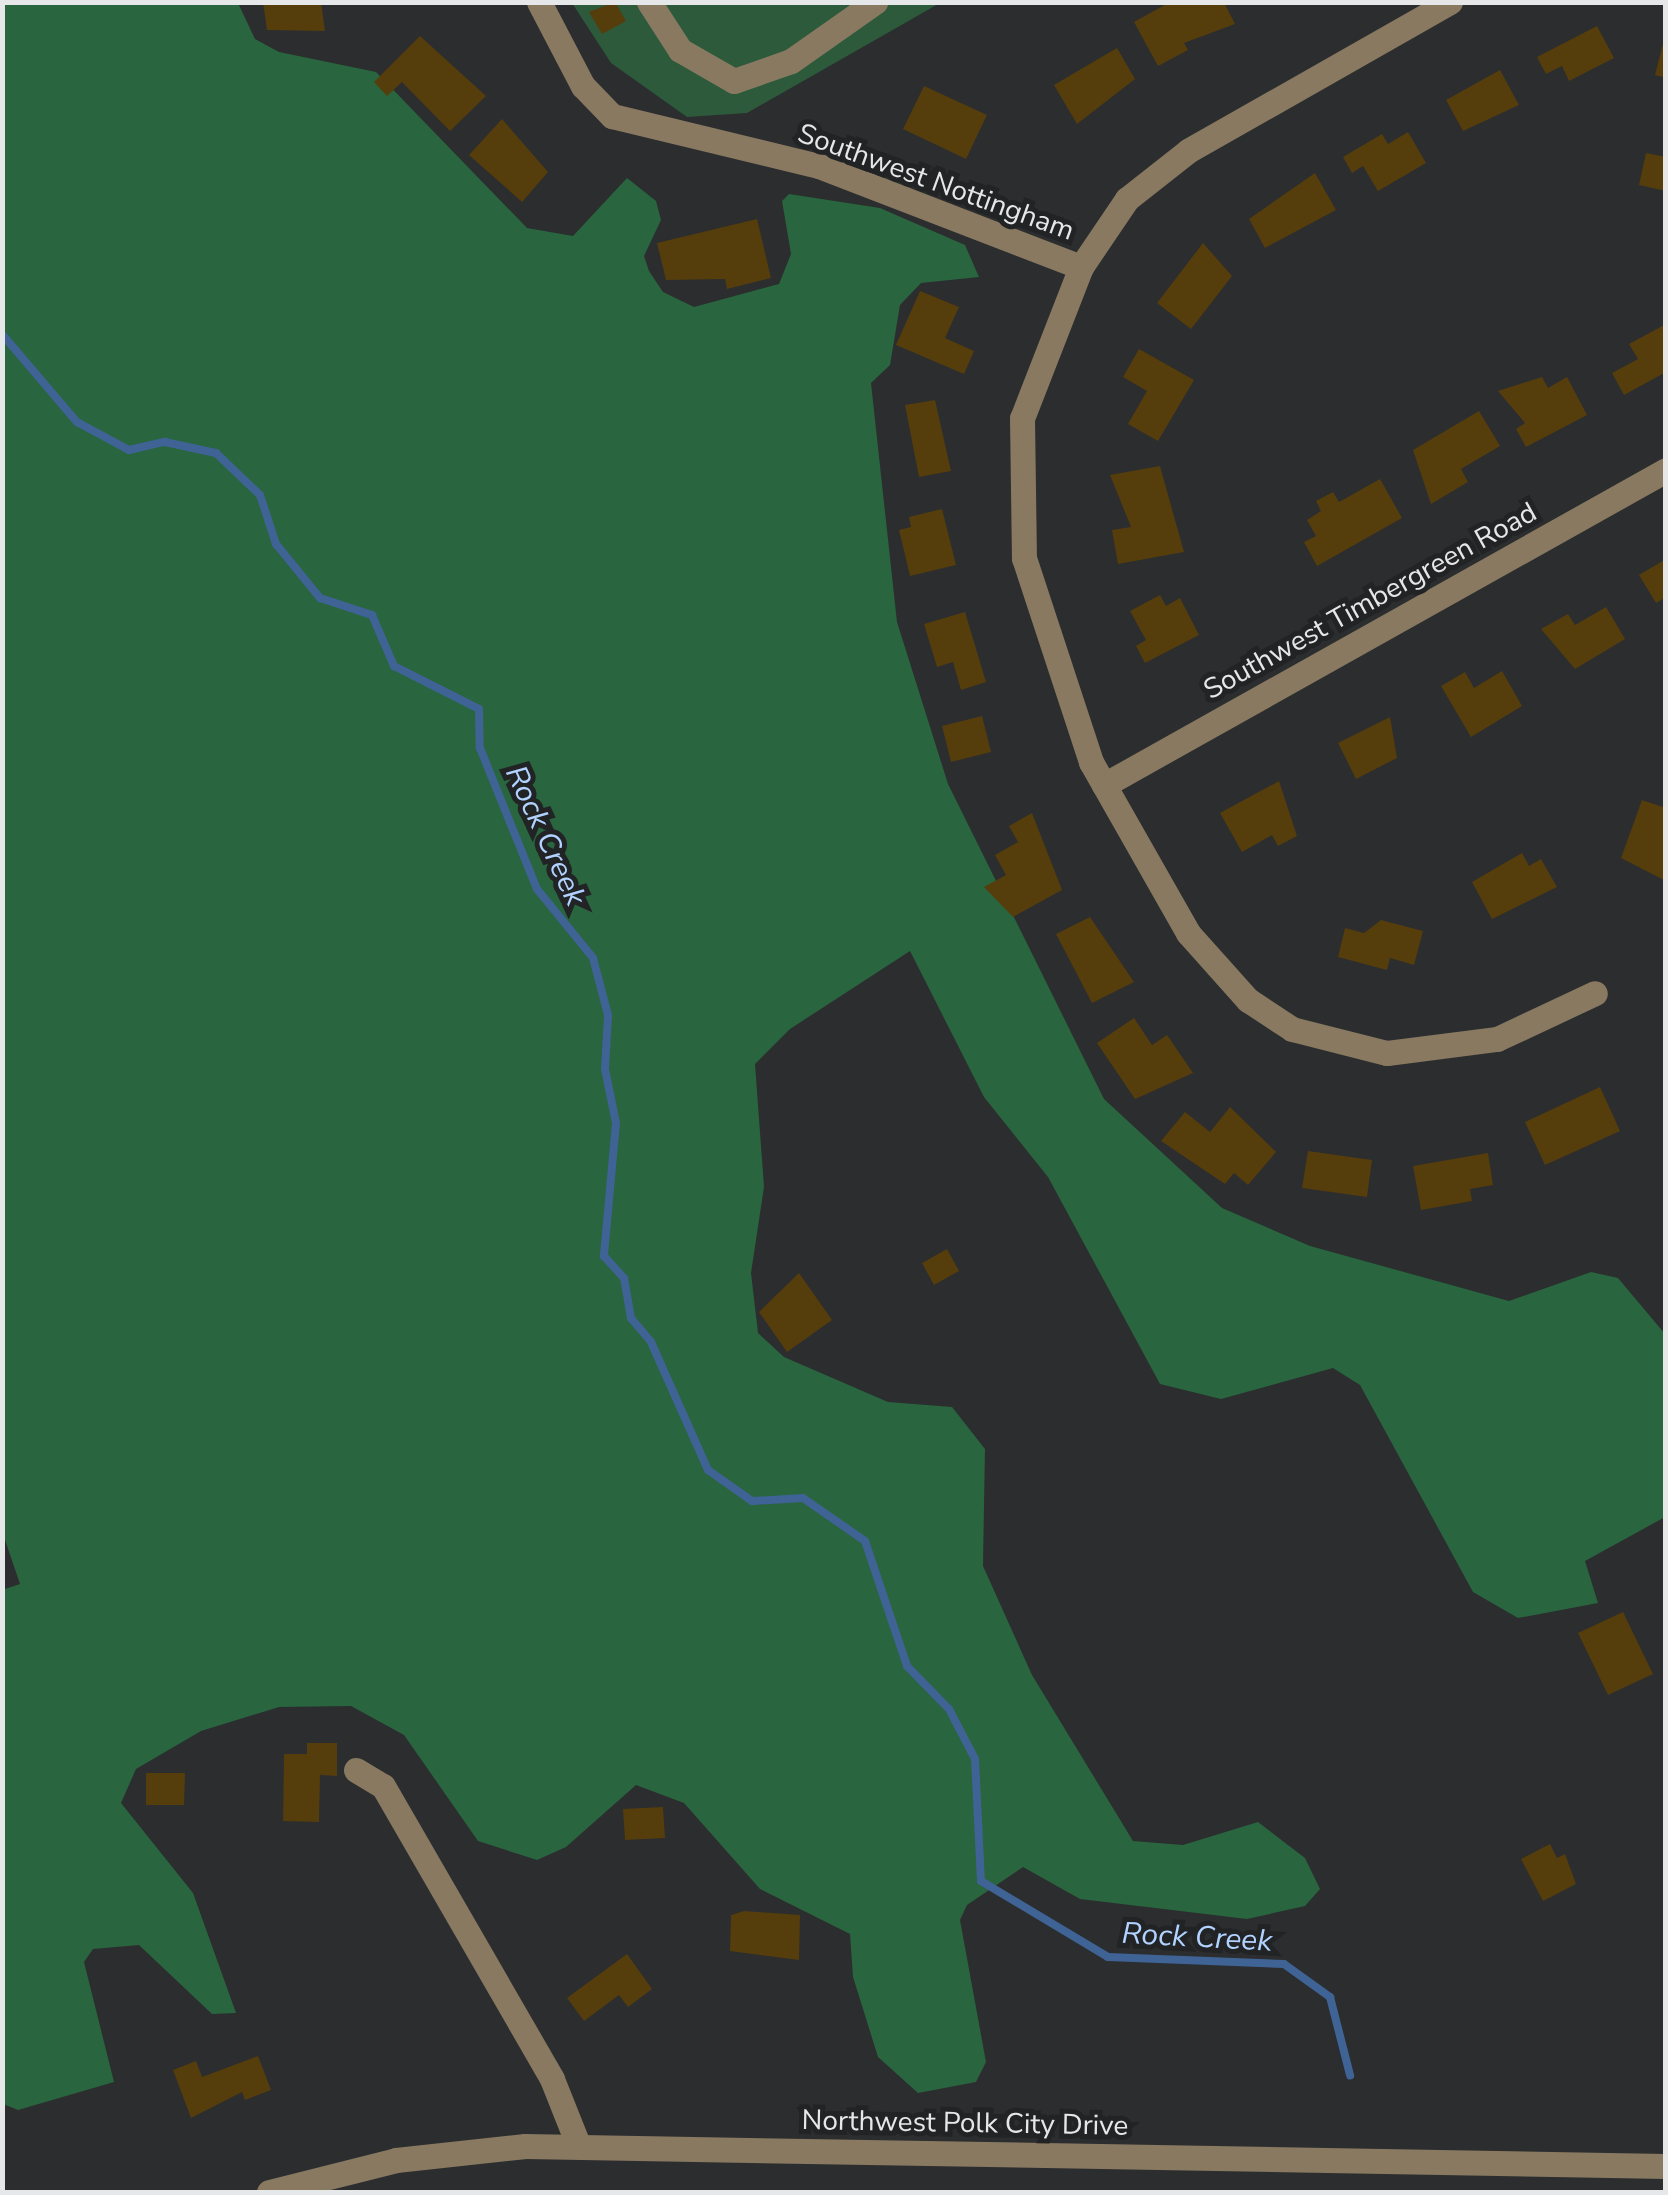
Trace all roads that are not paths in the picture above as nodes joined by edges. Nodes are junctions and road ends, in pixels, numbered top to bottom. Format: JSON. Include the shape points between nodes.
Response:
{"nodes":[{"id":1,"x":539,"y":2,"type":"edge"},
{"id":2,"x":650,"y":2,"type":"edge"},
{"id":3,"x":875,"y":2,"type":"edge"},
{"id":4,"x":1450,"y":2,"type":"edge"},
{"id":5,"x":1082,"y":267,"type":"junction"},
{"id":6,"x":1666,"y":470,"type":"edge"},
{"id":7,"x":1104,"y":785,"type":"junction"},
{"id":8,"x":1595,"y":993,"type":"dead end"},
{"id":9,"x":356,"y":1770,"type":"dead end"},
{"id":10,"x":579,"y":2146,"type":"junction"},
{"id":11,"x":1666,"y":2166,"type":"edge"},
{"id":12,"x":269,"y":2192,"type":"edge"}],
"edges":[{"from":1,"to":5,"type":"street","name":"Southwest Nottingham","via":[[583,86],[612,116],[818,166]]},
{"from":2,"to":3,"type":"street","via":[[680,50],[734,82],[791,61]]},
{"from":4,"to":5,"type":"street","via":[[1146,181]]},
{"from":5,"to":7,"type":"street","via":[[1022,418],[1018,506],[1045,642]]},
{"from":6,"to":7,"type":"street","name":"Southwest Timbergreen Road"},
{"from":7,"to":8,"type":"street","via":[[1217,970],[1292,1029],[1387,1053],[1439,1051],[1528,1028]]},
{"from":9,"to":10,"type":"street","via":[[383,1786],[552,2079]]},
{"from":10,"to":11,"type":"street","name":"Northwest Polk City Drive"},
{"from":10,"to":12,"type":"street","name":"Northwest Polk City Drive","via":[[433,2154]]}]}
